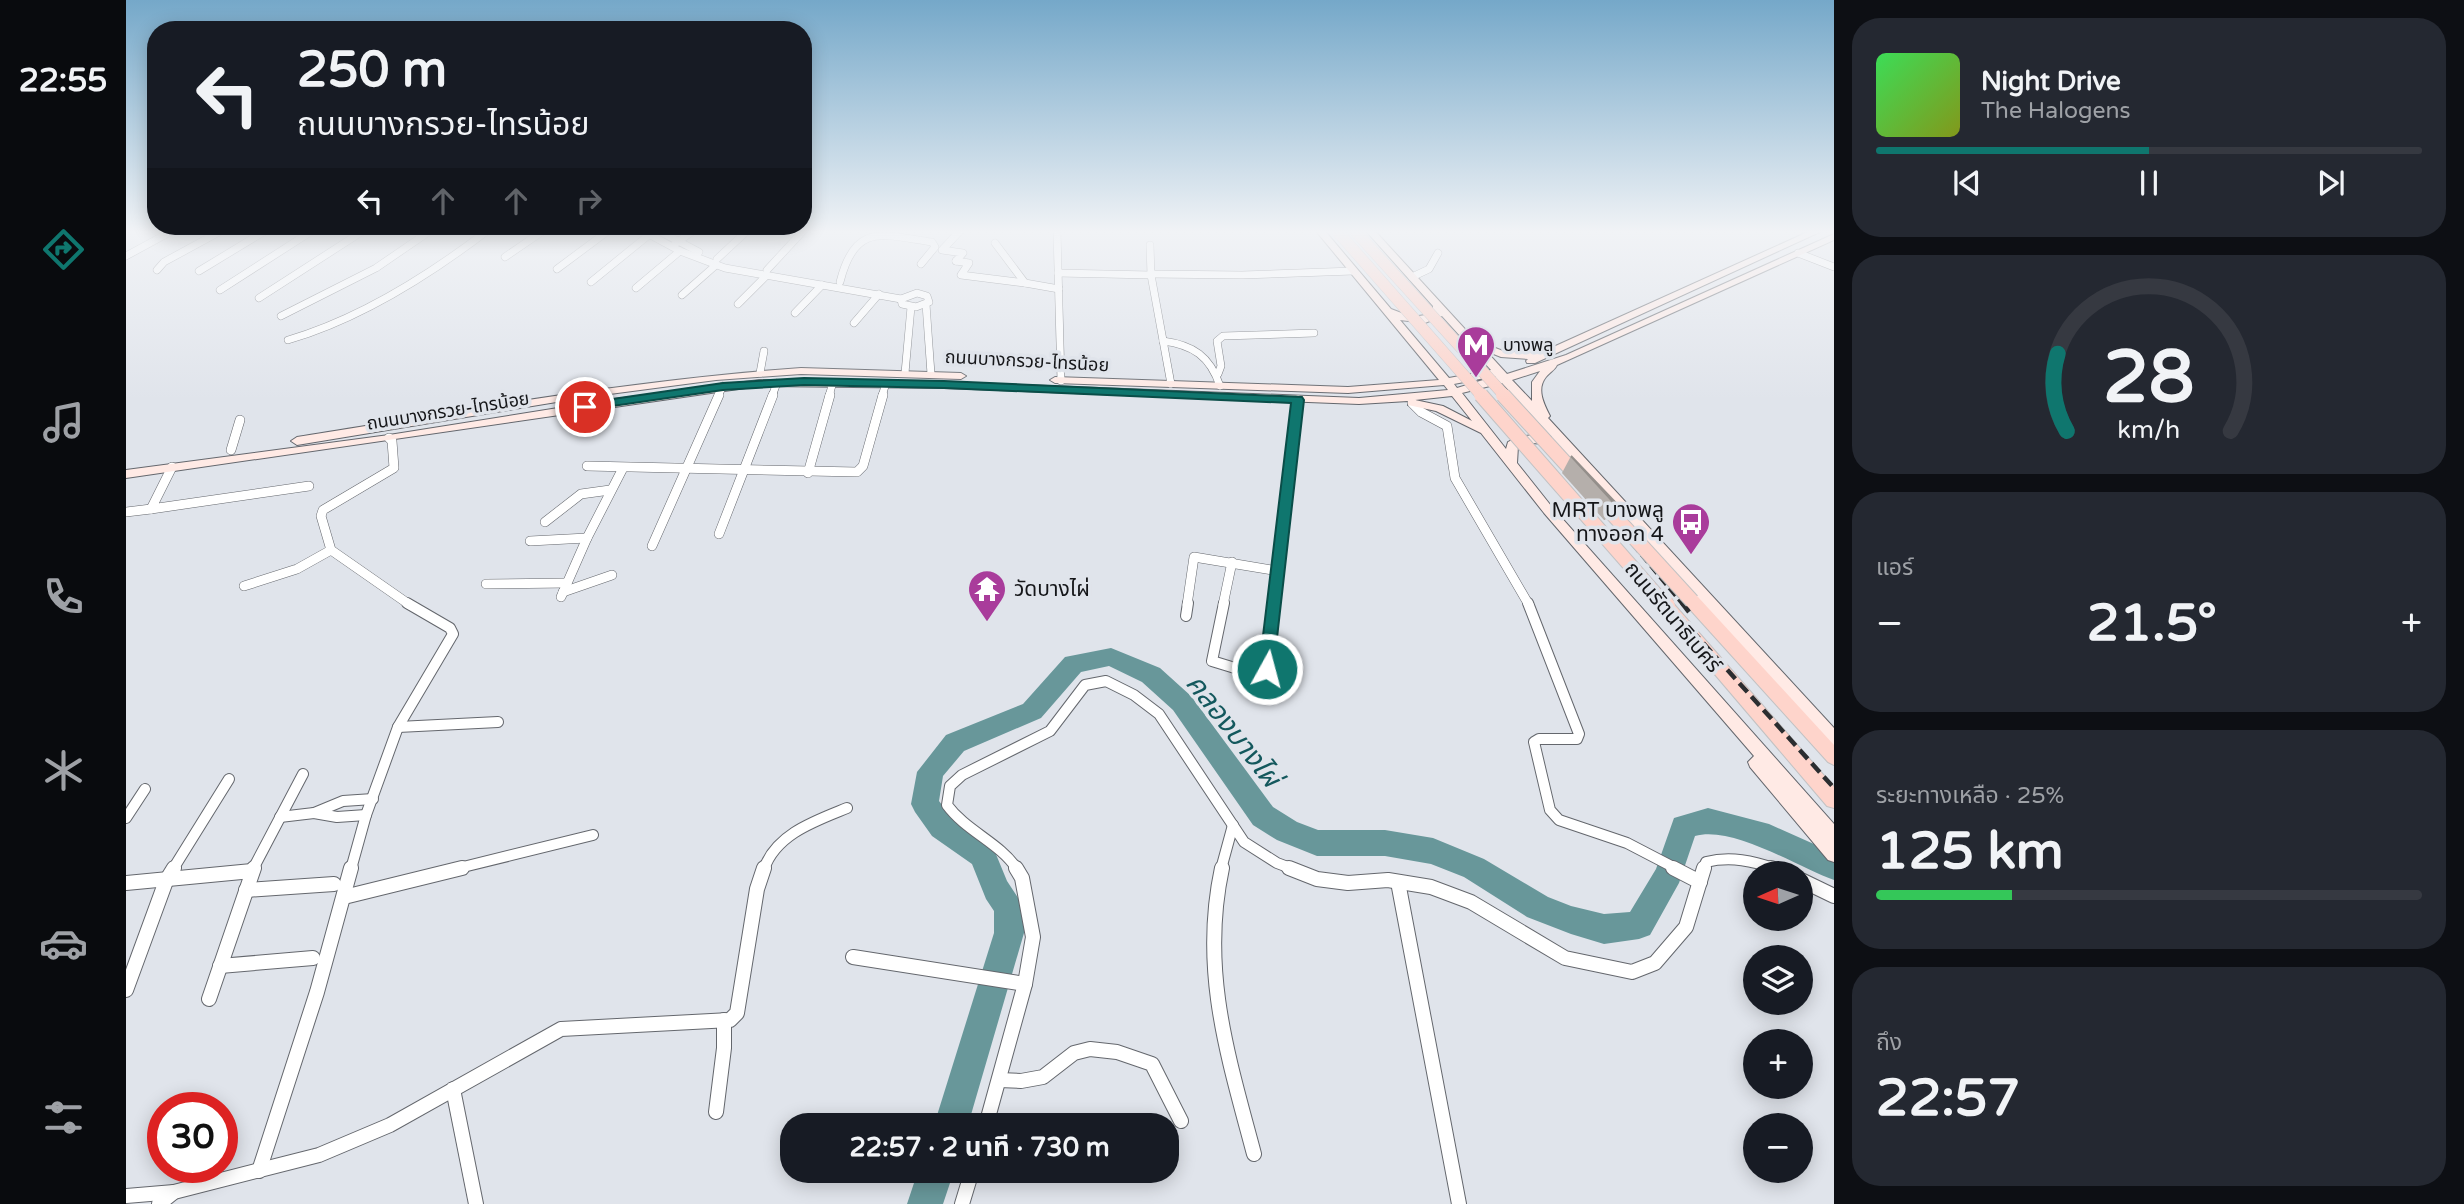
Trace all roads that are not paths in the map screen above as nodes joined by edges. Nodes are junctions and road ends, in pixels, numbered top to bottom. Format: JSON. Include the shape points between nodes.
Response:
{"nodes":[{"id":1,"x":224,"y":287,"type":"edge"},
{"id":2,"x":276,"y":287,"type":"edge"},
{"id":3,"x":338,"y":287,"type":"edge"},
{"id":4,"x":401,"y":287,"type":"edge"},
{"id":5,"x":690,"y":287,"type":"edge"},
{"id":6,"x":753,"y":287,"type":"edge"},
{"id":7,"x":820,"y":287,"type":"edge"},
{"id":8,"x":836,"y":287,"type":"edge"},
{"id":9,"x":864,"y":287,"type":"edge"},
{"id":10,"x":1049,"y":287,"type":"edge"},
{"id":11,"x":1153,"y":287,"type":"edge"},
{"id":12,"x":1367,"y":287,"type":"edge"},
{"id":13,"x":1386,"y":287,"type":"edge"},
{"id":14,"x":1406,"y":287,"type":"edge"},
{"id":15,"x":1421,"y":287,"type":"edge"},
{"id":16,"x":1693,"y":287,"type":"edge"},
{"id":17,"x":1722,"y":287,"type":"edge"},
{"id":18,"x":1059,"y":289,"type":"joint"},
{"id":19,"x":220,"y":290,"type":"dead end"},
{"id":20,"x":878,"y":294,"type":"junction"},
{"id":21,"x":682,"y":295,"type":"dead end"},
{"id":22,"x":904,"y":296,"type":"junction"},
{"id":23,"x":259,"y":298,"type":"dead end"},
{"id":24,"x":1434,"y":303,"type":"junction"},
{"id":25,"x":738,"y":304,"type":"dead end"},
{"id":26,"x":926,"y":304,"type":"junction"},
{"id":27,"x":1381,"y":304,"type":"junction"},
{"id":28,"x":911,"y":307,"type":"junction"},
{"id":29,"x":795,"y":313,"type":"dead end"},
{"id":30,"x":281,"y":316,"type":"dead end"},
{"id":31,"x":1450,"y":321,"type":"junction"},
{"id":32,"x":854,"y":323,"type":"dead end"},
{"id":33,"x":1314,"y":333,"type":"dead end"},
{"id":34,"x":288,"y":340,"type":"dead end"},
{"id":35,"x":1163,"y":341,"type":"junction"},
{"id":36,"x":908,"y":348,"type":"junction"},
{"id":37,"x":931,"y":348,"type":"junction"},
{"id":38,"x":764,"y":351,"type":"dead end"},
{"id":39,"x":1422,"y":354,"type":"junction"},
{"id":40,"x":1543,"y":356,"type":"junction"},
{"id":41,"x":1570,"y":357,"type":"junction"},
{"id":42,"x":760,"y":373,"type":"junction"},
{"id":43,"x":905,"y":373,"type":"junction"},
{"id":44,"x":931,"y":374,"type":"junction"},
{"id":45,"x":1500,"y":376,"type":"junction"},
{"id":46,"x":1219,"y":380,"type":"junction"},
{"id":47,"x":1061,"y":381,"type":"junction"},
{"id":48,"x":833,"y":382,"type":"junction"},
{"id":49,"x":777,"y":383,"type":"junction"},
{"id":50,"x":886,"y":383,"type":"junction"},
{"id":51,"x":1171,"y":384,"type":"junction"},
{"id":52,"x":723,"y":386,"type":"junction"},
{"id":53,"x":1408,"y":386,"type":"junction"},
{"id":54,"x":1396,"y":387,"type":"junction"},
{"id":55,"x":1451,"y":388,"type":"junction"},
{"id":56,"x":1298,"y":400,"type":"junction"},
{"id":57,"x":1415,"y":400,"type":"junction"},
{"id":58,"x":240,"y":420,"type":"dead end"},
{"id":59,"x":1553,"y":433,"type":"junction"},
{"id":60,"x":1487,"y":434,"type":"junction"},
{"id":61,"x":389,"y":438,"type":"junction"},
{"id":62,"x":231,"y":450,"type":"junction"},
{"id":63,"x":1575,"y":454,"type":"junction"},
{"id":64,"x":1511,"y":464,"type":"junction"},
{"id":65,"x":126,"y":465,"type":"edge"},
{"id":66,"x":587,"y":466,"type":"dead end"},
{"id":67,"x":172,"y":467,"type":"junction"},
{"id":68,"x":623,"y":468,"type":"junction"},
{"id":69,"x":685,"y":469,"type":"junction"},
{"id":70,"x":745,"y":471,"type":"junction"},
{"id":71,"x":808,"y":473,"type":"junction"},
{"id":72,"x":126,"y":474,"type":"edge"},
{"id":73,"x":309,"y":486,"type":"dead end"},
{"id":74,"x":610,"y":490,"type":"junction"},
{"id":75,"x":151,"y":509,"type":"junction"},
{"id":76,"x":126,"y":512,"type":"edge"},
{"id":77,"x":545,"y":522,"type":"dead end"},
{"id":78,"x":719,"y":534,"type":"dead end"},
{"id":79,"x":587,"y":538,"type":"junction"},
{"id":80,"x":530,"y":541,"type":"dead end"},
{"id":81,"x":652,"y":546,"type":"dead end"},
{"id":82,"x":331,"y":550,"type":"junction"},
{"id":83,"x":1232,"y":562,"type":"junction"},
{"id":84,"x":1278,"y":571,"type":"junction"},
{"id":85,"x":612,"y":575,"type":"dead end"},
{"id":86,"x":486,"y":584,"type":"dead end"},
{"id":87,"x":244,"y":586,"type":"dead end"},
{"id":88,"x":564,"y":591,"type":"junction"},
{"id":89,"x":1186,"y":616,"type":"dead end"},
{"id":90,"x":1746,"y":644,"type":"junction"},
{"id":91,"x":1671,"y":651,"type":"junction"},
{"id":92,"x":498,"y":722,"type":"dead end"},
{"id":93,"x":1834,"y":726,"type":"edge"},
{"id":94,"x":398,"y":727,"type":"junction"},
{"id":95,"x":1834,"y":738,"type":"edge"},
{"id":96,"x":1834,"y":757,"type":"edge"},
{"id":97,"x":303,"y":774,"type":"dead end"},
{"id":98,"x":229,"y":779,"type":"dead end"},
{"id":99,"x":145,"y":789,"type":"dead end"},
{"id":100,"x":373,"y":799,"type":"junction"},
{"id":101,"x":1834,"y":800,"type":"edge"},
{"id":102,"x":847,"y":808,"type":"dead end"},
{"id":103,"x":314,"y":813,"type":"junction"},
{"id":104,"x":366,"y":815,"type":"junction"},
{"id":105,"x":280,"y":817,"type":"junction"},
{"id":106,"x":126,"y":818,"type":"edge"},
{"id":107,"x":1233,"y":825,"type":"junction"},
{"id":108,"x":593,"y":835,"type":"dead end"},
{"id":109,"x":1834,"y":836,"type":"edge"},
{"id":110,"x":1834,"y":854,"type":"edge"},
{"id":111,"x":1747,"y":861,"type":"edge"},
{"id":112,"x":252,"y":871,"type":"junction"},
{"id":113,"x":166,"y":881,"type":"junction"},
{"id":114,"x":1398,"y":882,"type":"junction"},
{"id":115,"x":1700,"y":882,"type":"junction"},
{"id":116,"x":126,"y":883,"type":"edge"},
{"id":117,"x":334,"y":884,"type":"dead end"},
{"id":118,"x":1813,"y":886,"type":"edge"},
{"id":119,"x":246,"y":890,"type":"junction"},
{"id":120,"x":1834,"y":896,"type":"edge"},
{"id":121,"x":344,"y":897,"type":"junction"},
{"id":122,"x":853,"y":957,"type":"dead end"},
{"id":123,"x":313,"y":958,"type":"dead end"},
{"id":124,"x":220,"y":966,"type":"junction"},
{"id":125,"x":1017,"y":983,"type":"junction"},
{"id":126,"x":126,"y":990,"type":"edge"},
{"id":127,"x":209,"y":999,"type":"dead end"},
{"id":128,"x":724,"y":1020,"type":"junction"},
{"id":129,"x":999,"y":1080,"type":"junction"},
{"id":130,"x":453,"y":1089,"type":"junction"},
{"id":131,"x":716,"y":1112,"type":"dead end"},
{"id":132,"x":989,"y":1113,"type":"edge"},
{"id":133,"x":1181,"y":1121,"type":"dead end"},
{"id":134,"x":1254,"y":1154,"type":"dead end"},
{"id":135,"x":259,"y":1171,"type":"junction"},
{"id":136,"x":968,"y":1183,"type":"edge"},
{"id":137,"x":174,"y":1192,"type":"junction"},
{"id":138,"x":126,"y":1196,"type":"edge"},
{"id":139,"x":159,"y":1204,"type":"edge"},
{"id":140,"x":476,"y":1204,"type":"edge"},
{"id":141,"x":962,"y":1204,"type":"edge"},
{"id":142,"x":1459,"y":1204,"type":"edge"}],
"edges":[{"from":1,"to":19,"type":"street"},
{"from":2,"to":23,"type":"street"},
{"from":3,"to":30,"type":"street"},
{"from":4,"to":34,"type":"street","via":[[325,329]]},
{"from":5,"to":21,"type":"street"},
{"from":6,"to":25,"type":"street"},
{"from":7,"to":29,"type":"street"},
{"from":8,"to":20,"type":"street"},
{"from":9,"to":22,"type":"street"},
{"from":10,"to":18,"type":"street"},
{"from":11,"to":35,"type":"street"},
{"from":12,"to":27,"type":"main road","name":"ถนนรัตนาธิเบศร์"},
{"from":13,"to":101,"type":"main road","name":"ถนนรัตนาธิเบศร์","bridge":true},
{"from":14,"to":96,"type":"main road","name":"ถนนรัตนาธิเบศร์","bridge":true},
{"from":15,"to":24,"type":"main road","name":"ถนนรัตนาธิเบศร์"},
{"from":16,"to":40,"type":"main road","name":"ถนนบางกรวย-ไทรน้อย"},
{"from":17,"to":41,"type":"main road","name":"ถนนบางกรวย-ไทรน้อย"},
{"from":18,"to":47,"type":"street"},
{"from":20,"to":22,"type":"street"},
{"from":20,"to":32,"type":"street"},
{"from":22,"to":26,"type":"street","via":[[927,296]]},
{"from":22,"to":28,"type":"street","via":[[902,304]]},
{"from":24,"to":27,"type":"main road","via":[[1437,316],[1423,320],[1396,316]]},
{"from":24,"to":31,"type":"main road","name":"ถนนรัตนาธิเบศร์"},
{"from":26,"to":28,"type":"street"},
{"from":26,"to":37,"type":"street"},
{"from":27,"to":39,"type":"main road","name":"ถนนรัตนาธิเบศร์"},
{"from":28,"to":36,"type":"street"},
{"from":31,"to":40,"type":"main road","via":[[1485,349],[1513,356]]},
{"from":31,"to":45,"type":"main road","name":"ถนนรัตนาธิเบศร์"},
{"from":33,"to":46,"type":"street","via":[[1223,337],[1217,341]]},
{"from":35,"to":46,"type":"street","via":[[1194,346]]},
{"from":35,"to":51,"type":"street"},
{"from":36,"to":37,"type":"street"},
{"from":36,"to":43,"type":"street"},
{"from":37,"to":44,"type":"street"},
{"from":38,"to":42,"type":"street"},
{"from":39,"to":54,"type":"main road","via":[[1424,368]]},
{"from":39,"to":55,"type":"main road","name":"ถนนรัตนาธิเบศร์"},
{"from":40,"to":45,"type":"main road","name":"ถนนบางกรวย-ไทรน้อย"},
{"from":41,"to":45,"type":"main road","name":"ถนนบางกรวย-ไทรน้อย"},
{"from":41,"to":59,"type":"main road","via":[[1545,371],[1534,387],[1535,399]]},
{"from":42,"to":43,"type":"main road","name":"ถนนบางกรวย-ไทรน้อย"},
{"from":42,"to":62,"type":"main road","name":"ถนนบางกรวย-ไทรน้อย","via":[[587,394]]},
{"from":43,"to":44,"type":"main road","name":"ถนนบางกรวย-ไทรน้อย"},
{"from":44,"to":47,"type":"main road","name":"ถนนบางกรวย-ไทรน้อย"},
{"from":45,"to":55,"type":"main road","name":"ถนนบางกรวย-ไทรน้อย"},
{"from":45,"to":59,"type":"main road","name":"ถนนรัตนาธิเบศร์"},
{"from":46,"to":51,"type":"main road","name":"ถนนบางกรวย-ไทรน้อย"},
{"from":46,"to":54,"type":"main road","name":"ถนนบางกรวย-ไทรน้อย","via":[[1348,390]]},
{"from":47,"to":51,"type":"main road","name":"ถนนบางกรวย-ไทรน้อย"},
{"from":48,"to":49,"type":"main road","name":"ถนนบางกรวย-ไทรน้อย"},
{"from":48,"to":50,"type":"main road","name":"ถนนบางกรวย-ไทรน้อย"},
{"from":48,"to":71,"type":"street"},
{"from":49,"to":52,"type":"main road","name":"ถนนบางกรวย-ไทรน้อย"},
{"from":49,"to":70,"type":"street"},
{"from":50,"to":56,"type":"main road","name":"ถนนบางกรวย-ไทรน้อย"},
{"from":50,"to":71,"type":"street","via":[[860,470]]},
{"from":52,"to":61,"type":"main road","name":"ถนนบางกรวย-ไทรน้อย"},
{"from":52,"to":69,"type":"street"},
{"from":53,"to":54,"type":"main road","name":"ถนนบางกรวย-ไทรน้อย"},
{"from":53,"to":55,"type":"main road","name":"ถนนบางกรวย-ไทรน้อย"},
{"from":53,"to":57,"type":"main road"},
{"from":55,"to":57,"type":"main road","name":"ถนนบางกรวย-ไทรน้อย"},
{"from":55,"to":60,"type":"main road","name":"ถนนรัตนาธิเบศร์"},
{"from":56,"to":57,"type":"main road","name":"ถนนบางกรวย-ไทรน้อย"},
{"from":56,"to":84,"type":"street"},
{"from":57,"to":60,"type":"main road","via":[[1456,415]]},
{"from":57,"to":115,"type":"street","via":[[1421,412],[1447,426],[1455,478],[1531,608],[1579,734],[1577,739],[1534,742],[1550,810],[1569,826],[1628,843]]},
{"from":58,"to":62,"type":"street"},
{"from":59,"to":63,"type":"main road","name":"ถนนรัตนาธิเบศร์"},
{"from":60,"to":64,"type":"main road","name":"ถนนรัตนาธิเบศร์"},
{"from":61,"to":67,"type":"main road","name":"ถนนบางกรวย-ไทรน้อย"},
{"from":61,"to":82,"type":"street","via":[[394,468],[323,510],[322,525]]},
{"from":62,"to":65,"type":"main road","name":"ถนนบางกรวย-ไทรน้อย"},
{"from":63,"to":64,"type":"main road","via":[[1554,442],[1518,440],[1512,444]]},
{"from":63,"to":90,"type":"main road","name":"ถนนรัตนาธิเบศร์"},
{"from":64,"to":91,"type":"main road","name":"ถนนรัตนาธิเบศร์"},
{"from":66,"to":68,"type":"street"},
{"from":67,"to":72,"type":"main road","name":"ถนนบางกรวย-ไทรน้อย"},
{"from":67,"to":75,"type":"street"},
{"from":68,"to":69,"type":"street"},
{"from":68,"to":74,"type":"street"},
{"from":69,"to":70,"type":"street"},
{"from":69,"to":81,"type":"street"},
{"from":70,"to":71,"type":"street"},
{"from":70,"to":78,"type":"street"},
{"from":73,"to":75,"type":"street"},
{"from":74,"to":77,"type":"street","via":[[580,492]]},
{"from":74,"to":79,"type":"street"},
{"from":75,"to":76,"type":"street"},
{"from":79,"to":80,"type":"street"},
{"from":79,"to":88,"type":"street"},
{"from":82,"to":87,"type":"street","via":[[297,569]]},
{"from":82,"to":94,"type":"street","via":[[453,634]]},
{"from":83,"to":84,"type":"street"},
{"from":83,"to":84,"type":"street","via":[[1212,661],[1261,676],[1267,670]]},
{"from":83,"to":89,"type":"street","via":[[1194,557]]},
{"from":85,"to":88,"type":"street"},
{"from":86,"to":88,"type":"street"},
{"from":90,"to":93,"type":"main road","via":[[1763,649]]},
{"from":90,"to":95,"type":"main road","name":"ถนนรัตนาธิเบศร์"},
{"from":91,"to":109,"type":"main road","name":"ถนนรัตนาธิเบศร์"},
{"from":91,"to":110,"type":"main road","via":[[1670,661]]},
{"from":92,"to":94,"type":"street"},
{"from":94,"to":100,"type":"street"},
{"from":97,"to":105,"type":"street"},
{"from":98,"to":113,"type":"street"},
{"from":99,"to":106,"type":"street"},
{"from":100,"to":103,"type":"street","via":[[343,802]]},
{"from":100,"to":104,"type":"street"},
{"from":102,"to":128,"type":"street","via":[[802,827],[767,860],[757,889],[737,1013]]},
{"from":103,"to":104,"type":"street"},
{"from":103,"to":105,"type":"street"},
{"from":104,"to":121,"type":"street"},
{"from":105,"to":112,"type":"street"},
{"from":107,"to":114,"type":"street","via":[[1244,842],[1277,863],[1317,879]]},
{"from":107,"to":125,"type":"street","via":[[1159,715],[1106,681],[1085,685],[1050,730],[962,775],[950,786],[947,805],[958,820],[1011,860],[1022,878],[1033,937]]},
{"from":107,"to":134,"type":"street","via":[[1222,858],[1213,968]]},
{"from":108,"to":121,"type":"street"},
{"from":111,"to":115,"type":"street","via":[[1723,856],[1706,862]]},
{"from":112,"to":113,"type":"street"},
{"from":112,"to":119,"type":"street"},
{"from":113,"to":116,"type":"street"},
{"from":113,"to":126,"type":"street"},
{"from":114,"to":115,"type":"street","via":[[1431,887],[1471,902],[1565,958],[1632,972],[1655,963],[1686,928]]},
{"from":114,"to":142,"type":"street"},
{"from":117,"to":119,"type":"street"},
{"from":118,"to":120,"type":"street"},
{"from":119,"to":124,"type":"street"},
{"from":121,"to":135,"type":"street"},
{"from":122,"to":125,"type":"street"},
{"from":123,"to":124,"type":"street"},
{"from":124,"to":127,"type":"street"},
{"from":125,"to":129,"type":"street"},
{"from":128,"to":130,"type":"street","via":[[561,1029]]},
{"from":128,"to":131,"type":"street"},
{"from":129,"to":132,"type":"street"},
{"from":129,"to":133,"type":"street","via":[[1020,1083],[1038,1078],[1084,1049],[1118,1053],[1152,1064]]},
{"from":130,"to":135,"type":"street","via":[[390,1125],[319,1155]]},
{"from":130,"to":140,"type":"street"},
{"from":135,"to":137,"type":"street"},
{"from":136,"to":141,"type":"street"},
{"from":137,"to":138,"type":"street"},
{"from":137,"to":139,"type":"street"}]}
